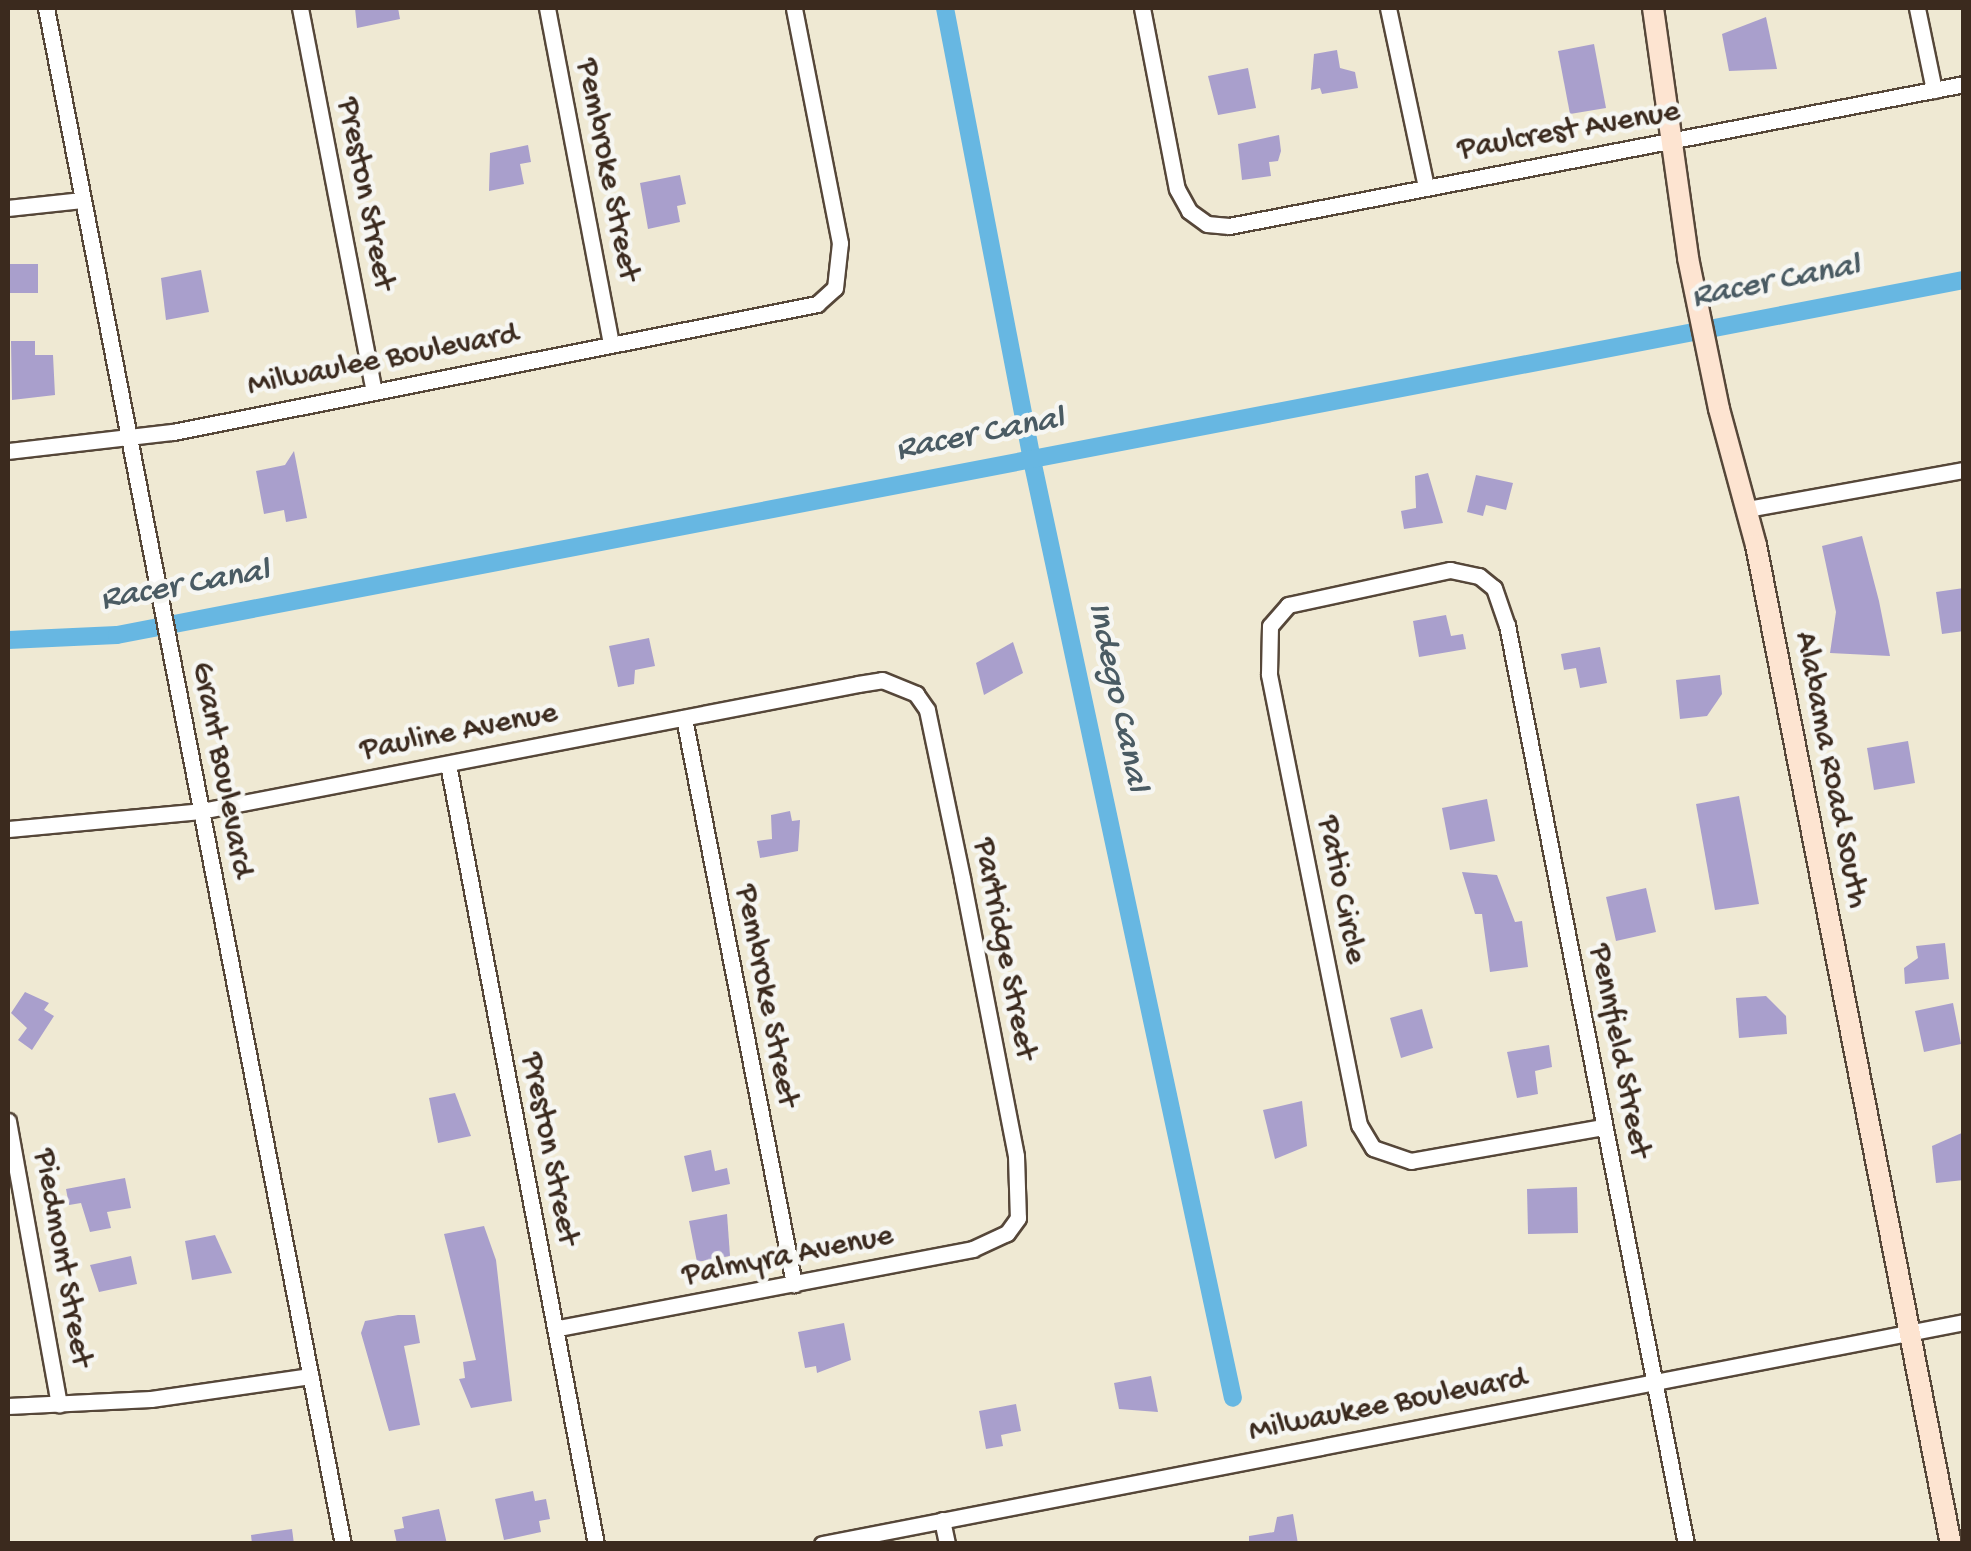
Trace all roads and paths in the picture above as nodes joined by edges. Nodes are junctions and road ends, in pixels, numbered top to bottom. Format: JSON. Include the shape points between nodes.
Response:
{"nodes":[{"id":1,"x":46,"y":8,"type":"edge"},
{"id":2,"x":300,"y":8,"type":"edge"},
{"id":3,"x":547,"y":8,"type":"edge"},
{"id":4,"x":794,"y":8,"type":"edge"},
{"id":5,"x":1142,"y":8,"type":"edge"},
{"id":6,"x":1388,"y":8,"type":"edge"},
{"id":7,"x":1653,"y":8,"type":"edge"},
{"id":8,"x":1917,"y":8,"type":"edge"},
{"id":9,"x":1964,"y":84,"type":"edge"},
{"id":10,"x":1934,"y":90,"type":"junction"},
{"id":11,"x":1676,"y":141,"type":"junction"},
{"id":12,"x":1426,"y":187,"type":"junction"},
{"id":13,"x":82,"y":200,"type":"junction"},
{"id":14,"x":8,"y":208,"type":"edge"},
{"id":15,"x":611,"y":344,"type":"junction"},
{"id":16,"x":374,"y":392,"type":"junction"},
{"id":17,"x":129,"y":439,"type":"junction"},
{"id":18,"x":8,"y":451,"type":"edge"},
{"id":19,"x":1964,"y":470,"type":"edge"},
{"id":20,"x":1747,"y":509,"type":"junction"},
{"id":21,"x":1480,"y":576,"type":"joint"},
{"id":22,"x":916,"y":694,"type":"joint"},
{"id":23,"x":684,"y":718,"type":"junction"},
{"id":24,"x":448,"y":764,"type":"junction"},
{"id":25,"x":200,"y":811,"type":"junction"},
{"id":26,"x":8,"y":829,"type":"edge"},
{"id":27,"x":8,"y":1121,"type":"edge"},
{"id":28,"x":1604,"y":1126,"type":"junction"},
{"id":29,"x":1018,"y":1218,"type":"joint"},
{"id":30,"x":794,"y":1284,"type":"junction"},
{"id":31,"x":1964,"y":1322,"type":"edge"},
{"id":32,"x":556,"y":1328,"type":"junction"},
{"id":33,"x":1908,"y":1332,"type":"junction"},
{"id":34,"x":310,"y":1376,"type":"junction"},
{"id":35,"x":1654,"y":1383,"type":"junction"},
{"id":36,"x":59,"y":1404,"type":"junction"},
{"id":37,"x":8,"y":1406,"type":"edge"},
{"id":38,"x":942,"y":1520,"type":"junction"},
{"id":39,"x":343,"y":1544,"type":"edge"},
{"id":40,"x":596,"y":1544,"type":"edge"},
{"id":41,"x":822,"y":1544,"type":"edge"},
{"id":42,"x":947,"y":1544,"type":"edge"},
{"id":43,"x":1686,"y":1544,"type":"edge"},
{"id":44,"x":1951,"y":1544,"type":"edge"}],
"edges":[{"from":1,"to":13,"type":"street","name":"Grant Boulevard"},
{"from":2,"to":16,"type":"street","name":"Preston Street"},
{"from":3,"to":15,"type":"street","name":"Pembroke Street"},
{"from":4,"to":15,"type":"street","name":"Milwaulee Boulevard","via":[[840,244],[834,288],[817,304]]},
{"from":5,"to":12,"type":"street","name":"Paulcrest Avenue","via":[[1177,189],[1188,211],[1207,224],[1229,226]]},
{"from":6,"to":12,"type":"street"},
{"from":7,"to":11,"type":"street","name":"Alabama Road South"},
{"from":8,"to":10,"type":"street"},
{"from":9,"to":10,"type":"street","name":"Paulcrest Avenue"},
{"from":10,"to":11,"type":"street","name":"Paulcrest Avenue"},
{"from":11,"to":12,"type":"street","name":"Paulcrest Avenue"},
{"from":11,"to":20,"type":"street","name":"Alabama Road South","via":[[1708,356]]},
{"from":13,"to":14,"type":"street"},
{"from":13,"to":17,"type":"street","name":"Grant Boulevard"},
{"from":15,"to":16,"type":"street","name":"Milwaulee Boulevard"},
{"from":16,"to":17,"type":"street","name":"Milwaulee Boulevard"},
{"from":17,"to":18,"type":"street","name":"Milwaulee Boulevard"},
{"from":17,"to":25,"type":"street","name":"Grant Boulevard"},
{"from":19,"to":20,"type":"street"},
{"from":20,"to":33,"type":"street","name":"Alabama Road South"},
{"from":21,"to":28,"type":"street","name":"Pennfield Street","via":[[1494,588],[1507,626]]},
{"from":21,"to":28,"type":"street","name":"Patio Circle","via":[[1428,572],[1306,598],[1288,605],[1270,626],[1269,674],[1350,1087],[1359,1125],[1389,1158],[1411,1161]]},
{"from":22,"to":23,"type":"street","name":"Pauline Avenue","via":[[882,680]]},
{"from":22,"to":29,"type":"street","name":"Partridge Street","via":[[931,727],[962,878],[1016,1156]]},
{"from":23,"to":24,"type":"street","name":"Pauline Avenue"},
{"from":23,"to":30,"type":"street","name":"Pembroke Street"},
{"from":24,"to":25,"type":"street","name":"Pauline Avenue"},
{"from":24,"to":32,"type":"street","name":"Preston Street"},
{"from":25,"to":26,"type":"street","name":"Pauline Avenue"},
{"from":25,"to":34,"type":"street","name":"Grant Boulevard"},
{"from":27,"to":36,"type":"street","name":"Piedmont Street"},
{"from":28,"to":35,"type":"street","name":"Pennfield Street"},
{"from":29,"to":30,"type":"street","name":"Palmyra Avenue","via":[[1008,1233],[974,1249]]},
{"from":30,"to":32,"type":"street","name":"Palmyra Avenue"},
{"from":31,"to":33,"type":"street","name":"Milwaukee Boulevard"},
{"from":32,"to":40,"type":"street","name":"Preston Street"},
{"from":33,"to":35,"type":"street","name":"Milwaukee Boulevard"},
{"from":33,"to":44,"type":"street","name":"Alabama Road South"},
{"from":34,"to":36,"type":"street","via":[[238,1390]]},
{"from":34,"to":39,"type":"street","name":"Grant Boulevard"},
{"from":35,"to":38,"type":"street","name":"Milwaukee Boulevard"},
{"from":35,"to":43,"type":"street","name":"Pennfield Street"},
{"from":36,"to":37,"type":"street"},
{"from":38,"to":41,"type":"street","name":"Milwaukee Boulevard"},
{"from":38,"to":42,"type":"street"}]}
